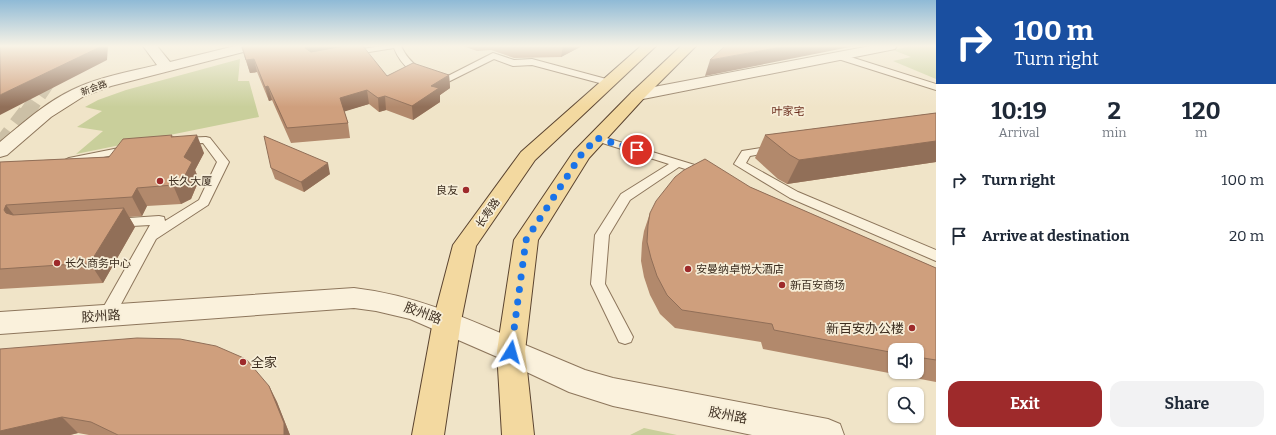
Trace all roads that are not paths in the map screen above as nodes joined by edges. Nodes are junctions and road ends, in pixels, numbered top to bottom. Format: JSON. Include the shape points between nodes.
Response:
{"nodes":[{"id":1,"x":408,"y":66,"type":"edge"},
{"id":2,"x":473,"y":66,"type":"edge"},
{"id":3,"x":548,"y":66,"type":"edge"},
{"id":4,"x":625,"y":66,"type":"edge"},
{"id":5,"x":668,"y":66,"type":"edge"},
{"id":6,"x":786,"y":66,"type":"edge"},
{"id":7,"x":871,"y":66,"type":"edge"},
{"id":8,"x":166,"y":67,"type":"edge"},
{"id":9,"x":607,"y":82,"type":"junction"},
{"id":10,"x":936,"y":87,"type":"edge"},
{"id":11,"x":638,"y":96,"type":"junction"},
{"id":12,"x":597,"y":138,"type":"junction"},
{"id":13,"x":167,"y":142,"type":"edge"},
{"id":14,"x":138,"y":147,"type":"edge"},
{"id":15,"x":784,"y":148,"type":"edge"},
{"id":16,"x":0,"y":151,"type":"edge"},
{"id":17,"x":55,"y":162,"type":"edge"},
{"id":18,"x":678,"y":163,"type":"junction"},
{"id":19,"x":720,"y":180,"type":"edge"},
{"id":20,"x":105,"y":223,"type":"edge"},
{"id":21,"x":151,"y":236,"type":"junction"},
{"id":22,"x":936,"y":256,"type":"edge"},
{"id":23,"x":107,"y":315,"type":"junction"},
{"id":24,"x":447,"y":321,"type":"junction"},
{"id":25,"x":0,"y":323,"type":"edge"},
{"id":26,"x":625,"y":337,"type":"dead end"},
{"id":27,"x":511,"y":352,"type":"junction"},
{"id":28,"x":428,"y":435,"type":"edge"},
{"id":29,"x":518,"y":435,"type":"edge"},
{"id":30,"x":828,"y":435,"type":"edge"}],
"edges":[{"from":1,"to":2,"type":"lane","via":[[442,82]]},
{"from":3,"to":9,"type":"lane"},
{"from":4,"to":9,"type":"main road","name":"长寿路"},
{"from":5,"to":11,"type":"main road"},
{"from":6,"to":11,"type":"street"},
{"from":7,"to":10,"type":"lane"},
{"from":8,"to":16,"type":"street","name":"新会路","via":[[78,93],[45,113]]},
{"from":9,"to":24,"type":"main road","name":"长寿路","via":[[528,156],[465,245]]},
{"from":11,"to":12,"type":"main road"},
{"from":12,"to":18,"type":"lane"},
{"from":12,"to":27,"type":"main road","via":[[581,155],[526,240]]},
{"from":13,"to":21,"type":"lane","via":[[206,140],[223,162],[204,202]]},
{"from":14,"to":17,"type":"lane"},
{"from":15,"to":22,"type":"lane","via":[[746,153],[740,164],[794,195]]},
{"from":18,"to":19,"type":"lane","via":[[707,172]]},
{"from":18,"to":26,"type":"lane","via":[[625,197],[602,235],[598,284]]},
{"from":20,"to":21,"type":"lane","via":[[159,220]]},
{"from":21,"to":23,"type":"lane"},
{"from":23,"to":24,"type":"street","name":"胶州路","via":[[354,298],[396,303]]},
{"from":23,"to":25,"type":"street","name":"胶州路"},
{"from":24,"to":27,"type":"street","name":"胶州路"},
{"from":24,"to":28,"type":"main road","name":"长寿路"},
{"from":27,"to":29,"type":"main road"},
{"from":27,"to":30,"type":"street","name":"胶州路","via":[[580,382],[613,392]]}]}
